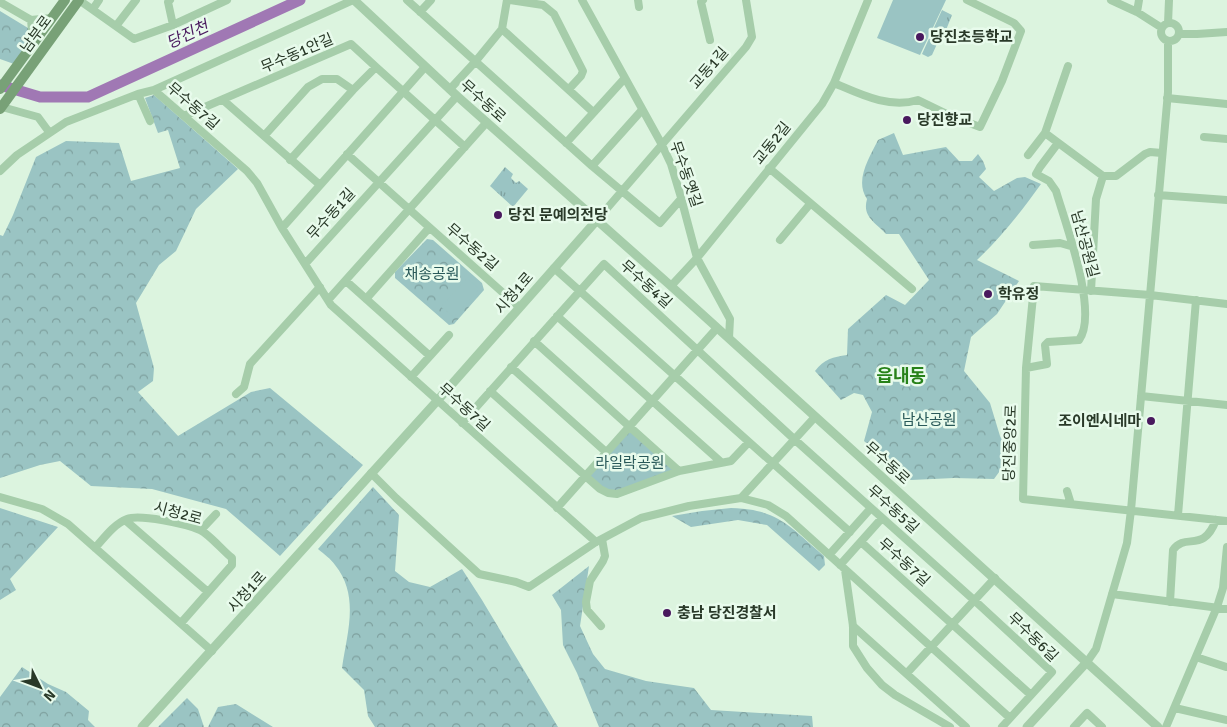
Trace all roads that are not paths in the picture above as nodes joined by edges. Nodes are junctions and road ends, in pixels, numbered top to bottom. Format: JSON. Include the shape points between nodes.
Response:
{"nodes":[{"id":1,"x":65,"y":0,"type":"edge"},
{"id":2,"x":79,"y":0,"type":"edge"},
{"id":3,"x":99,"y":0,"type":"edge"},
{"id":4,"x":136,"y":0,"type":"edge"},
{"id":5,"x":170,"y":0,"type":"edge"},
{"id":6,"x":227,"y":0,"type":"edge"},
{"id":7,"x":354,"y":0,"type":"edge"},
{"id":8,"x":407,"y":0,"type":"edge"},
{"id":9,"x":431,"y":0,"type":"edge"},
{"id":10,"x":509,"y":0,"type":"edge"},
{"id":11,"x":582,"y":0,"type":"edge"},
{"id":12,"x":703,"y":0,"type":"edge"},
{"id":13,"x":746,"y":0,"type":"edge"},
{"id":14,"x":868,"y":0,"type":"edge"},
{"id":15,"x":967,"y":0,"type":"edge"},
{"id":16,"x":1112,"y":0,"type":"edge"},
{"id":17,"x":1139,"y":0,"type":"edge"},
{"id":18,"x":1169,"y":0,"type":"edge"},
{"id":19,"x":0,"y":2,"type":"edge"},
{"id":20,"x":93,"y":9,"type":"junction"},
{"id":21,"x":420,"y":12,"type":"junction"},
{"id":22,"x":1138,"y":12,"type":"junction"},
{"id":23,"x":51,"y":18,"type":"junction"},
{"id":24,"x":31,"y":20,"type":"junction"},
{"id":25,"x":173,"y":25,"type":"junction"},
{"id":26,"x":1165,"y":25,"type":"junction"},
{"id":27,"x":116,"y":26,"type":"junction"},
{"id":28,"x":502,"y":29,"type":"junction"},
{"id":29,"x":1227,"y":32,"type":"edge"},
{"id":30,"x":1179,"y":34,"type":"junction"},
{"id":31,"x":710,"y":40,"type":"dead end"},
{"id":32,"x":1168,"y":41,"type":"junction"},
{"id":33,"x":33,"y":42,"type":"junction"},
{"id":34,"x":476,"y":62,"type":"junction"},
{"id":35,"x":1068,"y":66,"type":"dead end"},
{"id":36,"x":376,"y":67,"type":"junction"},
{"id":37,"x":426,"y":67,"type":"junction"},
{"id":38,"x":625,"y":78,"type":"junction"},
{"id":39,"x":834,"y":83,"type":"junction"},
{"id":40,"x":0,"y":89,"type":"edge"},
{"id":41,"x":570,"y":89,"type":"junction"},
{"id":42,"x":154,"y":90,"type":"junction"},
{"id":43,"x":353,"y":90,"type":"junction"},
{"id":44,"x":403,"y":91,"type":"junction"},
{"id":45,"x":453,"y":92,"type":"junction"},
{"id":46,"x":138,"y":94,"type":"junction"},
{"id":47,"x":1166,"y":98,"type":"junction"},
{"id":48,"x":223,"y":100,"type":"junction"},
{"id":49,"x":1227,"y":104,"type":"edge"},
{"id":50,"x":2,"y":106,"type":"edge"},
{"id":51,"x":642,"y":110,"type":"junction"},
{"id":52,"x":594,"y":112,"type":"junction"},
{"id":53,"x":184,"y":116,"type":"junction"},
{"id":54,"x":434,"y":120,"type":"junction"},
{"id":55,"x":150,"y":121,"type":"dead end"},
{"id":56,"x":487,"y":122,"type":"junction"},
{"id":57,"x":49,"y":132,"type":"junction"},
{"id":58,"x":1045,"y":133,"type":"junction"},
{"id":59,"x":264,"y":136,"type":"junction"},
{"id":60,"x":1204,"y":137,"type":"dead end"},
{"id":61,"x":1227,"y":139,"type":"edge"},
{"id":62,"x":566,"y":143,"type":"junction"},
{"id":63,"x":661,"y":143,"type":"junction"},
{"id":64,"x":1058,"y":143,"type":"junction"},
{"id":65,"x":464,"y":147,"type":"junction"},
{"id":66,"x":1162,"y":153,"type":"junction"},
{"id":67,"x":347,"y":154,"type":"junction"},
{"id":68,"x":1028,"y":155,"type":"dead end"},
{"id":69,"x":290,"y":160,"type":"junction"},
{"id":70,"x":592,"y":166,"type":"junction"},
{"id":71,"x":769,"y":168,"type":"junction"},
{"id":72,"x":0,"y":171,"type":"edge"},
{"id":73,"x":1103,"y":176,"type":"junction"},
{"id":74,"x":378,"y":182,"type":"junction"},
{"id":75,"x":320,"y":185,"type":"junction"},
{"id":76,"x":621,"y":190,"type":"junction"},
{"id":77,"x":1158,"y":195,"type":"junction"},
{"id":78,"x":681,"y":199,"type":"junction"},
{"id":79,"x":1227,"y":200,"type":"edge"},
{"id":80,"x":810,"y":204,"type":"junction"},
{"id":81,"x":408,"y":210,"type":"junction"},
{"id":82,"x":596,"y":220,"type":"junction"},
{"id":83,"x":282,"y":228,"type":"junction"},
{"id":84,"x":429,"y":228,"type":"junction"},
{"id":85,"x":780,"y":240,"type":"dead end"},
{"id":86,"x":1033,"y":245,"type":"dead end"},
{"id":87,"x":1074,"y":247,"type":"junction"},
{"id":88,"x":697,"y":258,"type":"junction"},
{"id":89,"x":305,"y":264,"type":"junction"},
{"id":90,"x":554,"y":268,"type":"junction"},
{"id":91,"x":346,"y":281,"type":"junction"},
{"id":92,"x":671,"y":286,"type":"junction"},
{"id":93,"x":1034,"y":286,"type":"joint"},
{"id":94,"x":320,"y":287,"type":"junction"},
{"id":95,"x":912,"y":289,"type":"dead end"},
{"id":96,"x":579,"y":291,"type":"junction"},
{"id":97,"x":1087,"y":291,"type":"junction"},
{"id":98,"x":1150,"y":295,"type":"junction"},
{"id":99,"x":366,"y":299,"type":"junction"},
{"id":100,"x":328,"y":300,"type":"junction"},
{"id":101,"x":1196,"y":300,"type":"junction"},
{"id":102,"x":1227,"y":304,"type":"edge"},
{"id":103,"x":519,"y":307,"type":"junction"},
{"id":104,"x":557,"y":316,"type":"junction"},
{"id":105,"x":717,"y":328,"type":"junction"},
{"id":106,"x":449,"y":335,"type":"dead end"},
{"id":107,"x":729,"y":338,"type":"junction"},
{"id":108,"x":534,"y":341,"type":"junction"},
{"id":109,"x":697,"y":349,"type":"junction"},
{"id":110,"x":430,"y":356,"type":"junction"},
{"id":111,"x":512,"y":367,"type":"junction"},
{"id":112,"x":1026,"y":368,"type":"junction"},
{"id":113,"x":674,"y":374,"type":"junction"},
{"id":114,"x":411,"y":377,"type":"junction"},
{"id":115,"x":490,"y":391,"type":"junction"},
{"id":116,"x":236,"y":394,"type":"dead end"},
{"id":117,"x":1141,"y":396,"type":"junction"},
{"id":118,"x":652,"y":400,"type":"junction"},
{"id":119,"x":1186,"y":400,"type":"junction"},
{"id":120,"x":437,"y":401,"type":"junction"},
{"id":121,"x":1227,"y":405,"type":"edge"},
{"id":122,"x":815,"y":417,"type":"junction"},
{"id":123,"x":462,"y":423,"type":"junction"},
{"id":124,"x":629,"y":426,"type":"junction"},
{"id":125,"x":794,"y":439,"type":"junction"},
{"id":126,"x":748,"y":442,"type":"junction"},
{"id":127,"x":606,"y":452,"type":"junction"},
{"id":128,"x":721,"y":462,"type":"junction"},
{"id":129,"x":772,"y":463,"type":"junction"},
{"id":130,"x":679,"y":471,"type":"junction"},
{"id":131,"x":371,"y":473,"type":"junction"},
{"id":132,"x":585,"y":476,"type":"junction"},
{"id":133,"x":1067,"y":491,"type":"dead end"},
{"id":134,"x":0,"y":497,"type":"edge"},
{"id":135,"x":741,"y":498,"type":"junction"},
{"id":136,"x":1071,"y":504,"type":"junction"},
{"id":137,"x":557,"y":508,"type":"junction"},
{"id":138,"x":871,"y":508,"type":"junction"},
{"id":139,"x":1131,"y":510,"type":"junction"},
{"id":140,"x":216,"y":514,"type":"dead end"},
{"id":141,"x":1178,"y":515,"type":"junction"},
{"id":142,"x":149,"y":518,"type":"junction"},
{"id":143,"x":882,"y":518,"type":"junction"},
{"id":144,"x":125,"y":520,"type":"junction"},
{"id":145,"x":1216,"y":520,"type":"junction"},
{"id":146,"x":1227,"y":521,"type":"edge"},
{"id":147,"x":136,"y":529,"type":"junction"},
{"id":148,"x":201,"y":530,"type":"junction"},
{"id":149,"x":850,"y":532,"type":"junction"},
{"id":150,"x":599,"y":541,"type":"junction"},
{"id":151,"x":860,"y":542,"type":"junction"},
{"id":152,"x":1227,"y":547,"type":"edge"},
{"id":153,"x":95,"y":548,"type":"junction"},
{"id":154,"x":829,"y":555,"type":"junction"},
{"id":155,"x":842,"y":568,"type":"junction"},
{"id":156,"x":995,"y":578,"type":"junction"},
{"id":157,"x":208,"y":592,"type":"junction"},
{"id":158,"x":1112,"y":594,"type":"junction"},
{"id":159,"x":974,"y":600,"type":"junction"},
{"id":160,"x":1170,"y":602,"type":"junction"},
{"id":161,"x":1218,"y":607,"type":"junction"},
{"id":162,"x":1227,"y":609,"type":"edge"},
{"id":163,"x":181,"y":623,"type":"junction"},
{"id":164,"x":952,"y":624,"type":"junction"},
{"id":165,"x":601,"y":626,"type":"dead end"},
{"id":166,"x":854,"y":626,"type":"junction"},
{"id":167,"x":932,"y":646,"type":"junction"},
{"id":168,"x":212,"y":651,"type":"junction"},
{"id":169,"x":1196,"y":657,"type":"junction"},
{"id":170,"x":1087,"y":662,"type":"junction"},
{"id":171,"x":1226,"y":667,"type":"edge"},
{"id":172,"x":907,"y":673,"type":"junction"},
{"id":173,"x":1031,"y":695,"type":"junction"},
{"id":174,"x":1174,"y":708,"type":"junction"},
{"id":175,"x":1010,"y":718,"type":"junction"},
{"id":176,"x":1227,"y":720,"type":"edge"},
{"id":177,"x":142,"y":727,"type":"edge"},
{"id":178,"x":950,"y":727,"type":"edge"},
{"id":179,"x":966,"y":727,"type":"edge"},
{"id":180,"x":1002,"y":727,"type":"edge"},
{"id":181,"x":1027,"y":727,"type":"edge"},
{"id":182,"x":1074,"y":727,"type":"edge"},
{"id":183,"x":1102,"y":727,"type":"edge"},
{"id":184,"x":1158,"y":727,"type":"edge"},
{"id":185,"x":1166,"y":727,"type":"edge"}],
"edges":[{"from":1,"to":23,"type":"main road","name":"남부로"},
{"from":2,"to":20,"type":"street"},
{"from":2,"to":50,"type":"main road","name":"남부로"},
{"from":3,"to":20,"type":"street"},
{"from":4,"to":27,"type":"street"},
{"from":5,"to":25,"type":"street"},
{"from":6,"to":25,"type":"street"},
{"from":7,"to":37,"type":"street","name":"무수동로"},
{"from":7,"to":42,"type":"street"},
{"from":8,"to":21,"type":"street"},
{"from":9,"to":21,"type":"street"},
{"from":10,"to":28,"type":"street"},
{"from":10,"to":41,"type":"street","via":[[543,5],[554,14],[583,71]]},
{"from":11,"to":38,"type":"street","name":"무수동옛길"},
{"from":12,"to":31,"type":"street"},
{"from":13,"to":63,"type":"street","name":"교동1길","via":[[752,37]]},
{"from":14,"to":39,"type":"street","name":"교동2길"},
{"from":15,"to":39,"type":"street","via":[[1014,23],[1021,31],[980,127],[918,100],[905,104],[875,100]]},
{"from":16,"to":22,"type":"street"},
{"from":17,"to":22,"type":"street"},
{"from":18,"to":26,"type":"street"},
{"from":19,"to":24,"type":"street"},
{"from":20,"to":27,"type":"street"},
{"from":21,"to":34,"type":"street"},
{"from":22,"to":26,"type":"street"},
{"from":23,"to":24,"type":"street"},
{"from":23,"to":33,"type":"main road","name":"남부로"},
{"from":24,"to":33,"type":"street"},
{"from":25,"to":27,"type":"street","via":[[134,39]]},
{"from":26,"to":30,"type":"street","via":[[1176,26]]},
{"from":26,"to":32,"type":"street","via":[[1161,36]]},
{"from":28,"to":34,"type":"street","name":"무수동1길"},
{"from":28,"to":41,"type":"street"},
{"from":29,"to":30,"type":"street"},
{"from":30,"to":32,"type":"street","via":[[1176,39]]},
{"from":32,"to":47,"type":"street"},
{"from":33,"to":40,"type":"main road","name":"남부로"},
{"from":34,"to":45,"type":"street","name":"무수동1길"},
{"from":34,"to":62,"type":"street"},
{"from":35,"to":58,"type":"street"},
{"from":36,"to":43,"type":"street"},
{"from":36,"to":44,"type":"street","name":"무수동1안길"},
{"from":36,"to":48,"type":"street","name":"무수동1안길","via":[[351,44]]},
{"from":37,"to":44,"type":"street","name":"무수동1길"},
{"from":37,"to":45,"type":"street","name":"무수동로"},
{"from":38,"to":51,"type":"street","name":"무수동옛길"},
{"from":38,"to":52,"type":"street"},
{"from":39,"to":71,"type":"street","name":"교동2길","via":[[822,104]]},
{"from":41,"to":52,"type":"street"},
{"from":42,"to":46,"type":"street"},
{"from":42,"to":53,"type":"street","name":"무수동7길"},
{"from":43,"to":59,"type":"street","via":[[337,79],[322,79],[308,87]]},
{"from":43,"to":69,"type":"street"},
{"from":44,"to":54,"type":"street"},
{"from":44,"to":67,"type":"street","name":"무수동1길"},
{"from":45,"to":54,"type":"street","name":"무수동1길"},
{"from":45,"to":56,"type":"street","name":"무수동로"},
{"from":46,"to":55,"type":"street"},
{"from":46,"to":57,"type":"street","via":[[66,122]]},
{"from":47,"to":49,"type":"street"},
{"from":47,"to":66,"type":"street"},
{"from":48,"to":53,"type":"street","name":"무수동1안길"},
{"from":48,"to":59,"type":"street"},
{"from":50,"to":57,"type":"street","via":[[38,117]]},
{"from":51,"to":63,"type":"street","name":"무수동옛길"},
{"from":51,"to":70,"type":"street"},
{"from":52,"to":62,"type":"street"},
{"from":53,"to":83,"type":"street","name":"무수동7길","via":[[247,171]]},
{"from":54,"to":65,"type":"street"},
{"from":54,"to":74,"type":"street","name":"무수동1길"},
{"from":56,"to":65,"type":"street"},
{"from":56,"to":82,"type":"street","name":"무수동로"},
{"from":57,"to":72,"type":"street"},
{"from":58,"to":64,"type":"street"},
{"from":58,"to":68,"type":"street"},
{"from":59,"to":69,"type":"street"},
{"from":60,"to":61,"type":"street"},
{"from":62,"to":70,"type":"street"},
{"from":63,"to":76,"type":"street"},
{"from":63,"to":78,"type":"street","name":"무수동옛길"},
{"from":64,"to":73,"type":"street"},
{"from":64,"to":87,"type":"street","name":"남산공원길","via":[[1036,174],[1049,181],[1056,191]]},
{"from":65,"to":81,"type":"street"},
{"from":66,"to":73,"type":"street","via":[[1144,154],[1116,176]]},
{"from":66,"to":77,"type":"street"},
{"from":67,"to":74,"type":"street"},
{"from":67,"to":75,"type":"street","name":"무수동1길"},
{"from":69,"to":75,"type":"street"},
{"from":70,"to":76,"type":"street"},
{"from":71,"to":80,"type":"street"},
{"from":71,"to":88,"type":"street","name":"교동2길"},
{"from":73,"to":97,"type":"street","via":[[1096,199]]},
{"from":74,"to":81,"type":"street"},
{"from":74,"to":89,"type":"street","name":"무수동1길"},
{"from":75,"to":83,"type":"street","name":"무수동1길"},
{"from":76,"to":78,"type":"street","via":[[660,223]]},
{"from":76,"to":82,"type":"street"},
{"from":77,"to":79,"type":"street"},
{"from":77,"to":98,"type":"street"},
{"from":78,"to":88,"type":"street","name":"무수동옛길"},
{"from":80,"to":85,"type":"street"},
{"from":80,"to":95,"type":"street"},
{"from":81,"to":84,"type":"street","name":"무수동2길"},
{"from":81,"to":91,"type":"street"},
{"from":82,"to":90,"type":"street","name":"시청1로"},
{"from":82,"to":92,"type":"street","name":"무수동로"},
{"from":83,"to":89,"type":"street","name":"무수동7길"},
{"from":84,"to":99,"type":"street","name":"무수동2길"},
{"from":84,"to":103,"type":"street","name":"무수동2길"},
{"from":86,"to":87,"type":"street","via":[[1060,243]]},
{"from":87,"to":97,"type":"street","name":"남산공원길"},
{"from":88,"to":92,"type":"street","name":"교동2길"},
{"from":88,"to":107,"type":"street","name":"무수동옛길","via":[[730,319]]},
{"from":89,"to":94,"type":"street","name":"무수동7길"},
{"from":90,"to":96,"type":"street"},
{"from":90,"to":103,"type":"street","name":"시청1로"},
{"from":91,"to":99,"type":"street"},
{"from":91,"to":100,"type":"street"},
{"from":92,"to":105,"type":"street","name":"무수동로"},
{"from":93,"to":97,"type":"street","name":"남산공원길"},
{"from":93,"to":112,"type":"street","name":"당진중앙2로"},
{"from":94,"to":100,"type":"street","name":"무수동7길"},
{"from":94,"to":116,"type":"street","via":[[250,364],[244,387]]},
{"from":96,"to":104,"type":"street","name":"무수동4길"},
{"from":96,"to":109,"type":"street","name":"무수동4길","via":[[604,264]]},
{"from":96,"to":113,"type":"street"},
{"from":97,"to":98,"type":"street"},
{"from":97,"to":112,"type":"street","via":[[1083,334],[1079,340],[1048,342],[1045,345],[1047,364]]},
{"from":98,"to":101,"type":"street"},
{"from":98,"to":117,"type":"street"},
{"from":99,"to":110,"type":"street"},
{"from":100,"to":114,"type":"street","name":"무수동7길"},
{"from":101,"to":102,"type":"street"},
{"from":101,"to":119,"type":"street"},
{"from":103,"to":120,"type":"street","name":"시청1로"},
{"from":104,"to":108,"type":"street","name":"무수동4길"},
{"from":104,"to":118,"type":"street"},
{"from":105,"to":107,"type":"street","name":"무수동로"},
{"from":105,"to":109,"type":"street"},
{"from":106,"to":110,"type":"street"},
{"from":107,"to":122,"type":"street","name":"무수동로"},
{"from":108,"to":111,"type":"street","name":"무수동4길"},
{"from":108,"to":124,"type":"street"},
{"from":109,"to":113,"type":"street"},
{"from":109,"to":125,"type":"street","name":"무수동4길"},
{"from":110,"to":114,"type":"street"},
{"from":111,"to":115,"type":"street","name":"무수동4길"},
{"from":111,"to":127,"type":"street"},
{"from":112,"to":136,"type":"street","name":"당진중앙2로","via":[[1023,499]]},
{"from":113,"to":118,"type":"street"},
{"from":113,"to":126,"type":"street"},
{"from":114,"to":120,"type":"street","name":"무수동7길"},
{"from":115,"to":123,"type":"street","name":"무수동4길"},
{"from":115,"to":132,"type":"street"},
{"from":117,"to":119,"type":"street"},
{"from":117,"to":139,"type":"street"},
{"from":118,"to":124,"type":"street"},
{"from":118,"to":128,"type":"street"},
{"from":119,"to":121,"type":"street"},
{"from":119,"to":141,"type":"street"},
{"from":120,"to":123,"type":"street","name":"무수동7길"},
{"from":120,"to":131,"type":"street","name":"시청1로"},
{"from":122,"to":125,"type":"street"},
{"from":122,"to":156,"type":"street","name":"무수동로"},
{"from":123,"to":137,"type":"street","name":"무수동7길"},
{"from":124,"to":127,"type":"street"},
{"from":124,"to":130,"type":"street"},
{"from":125,"to":129,"type":"street"},
{"from":125,"to":138,"type":"street","name":"무수동5길"},
{"from":126,"to":128,"type":"street","via":[[731,461]]},
{"from":126,"to":129,"type":"street"},
{"from":127,"to":132,"type":"street"},
{"from":128,"to":130,"type":"street"},
{"from":129,"to":135,"type":"street"},
{"from":129,"to":149,"type":"street"},
{"from":130,"to":132,"type":"street","via":[[617,494],[604,492]]},
{"from":131,"to":150,"type":"street","via":[[479,574],[529,587]]},
{"from":131,"to":168,"type":"street","name":"시청1로"},
{"from":132,"to":137,"type":"street"},
{"from":133,"to":136,"type":"street"},
{"from":134,"to":153,"type":"street","via":[[42,509],[68,524]]},
{"from":135,"to":150,"type":"street","via":[[641,518]]},
{"from":135,"to":154,"type":"street","via":[[768,505],[786,516]]},
{"from":136,"to":139,"type":"street","name":"당진중앙2로"},
{"from":137,"to":150,"type":"street","name":"무수동7길"},
{"from":138,"to":143,"type":"street","name":"무수동5길"},
{"from":138,"to":149,"type":"street"},
{"from":139,"to":141,"type":"street","name":"당진중앙2로"},
{"from":139,"to":158,"type":"street","via":[[1127,542]]},
{"from":140,"to":148,"type":"street"},
{"from":141,"to":145,"type":"street","name":"당진중앙2로"},
{"from":142,"to":144,"type":"street","name":"시청2로"},
{"from":142,"to":147,"type":"street","via":[[139,521],[134,526]]},
{"from":142,"to":148,"type":"street","name":"시청2로"},
{"from":143,"to":151,"type":"street"},
{"from":143,"to":159,"type":"street","name":"무수동5길"},
{"from":144,"to":147,"type":"street"},
{"from":144,"to":153,"type":"street"},
{"from":145,"to":146,"type":"street","name":"당진중앙2로"},
{"from":145,"to":160,"type":"street","via":[[1211,533],[1204,539],[1181,544],[1173,550]]},
{"from":147,"to":157,"type":"street"},
{"from":148,"to":157,"type":"street","name":"시청2로","via":[[232,558],[232,565]]},
{"from":149,"to":154,"type":"street"},
{"from":150,"to":165,"type":"street","via":[[605,556],[590,581],[586,602],[587,610]]},
{"from":151,"to":155,"type":"street","name":"무수동7길"},
{"from":151,"to":164,"type":"street","name":"무수동7길"},
{"from":152,"to":161,"type":"street"},
{"from":153,"to":163,"type":"street"},
{"from":154,"to":155,"type":"street"},
{"from":155,"to":166,"type":"street"},
{"from":155,"to":167,"type":"street"},
{"from":156,"to":159,"type":"street"},
{"from":156,"to":170,"type":"street","name":"무수동로"},
{"from":157,"to":163,"type":"street","name":"시청2로"},
{"from":158,"to":160,"type":"street"},
{"from":158,"to":170,"type":"street","via":[[1096,649]]},
{"from":159,"to":164,"type":"street"},
{"from":159,"to":173,"type":"street","name":"무수동6길","via":[[1052,672]]},
{"from":160,"to":161,"type":"street"},
{"from":161,"to":162,"type":"street"},
{"from":161,"to":169,"type":"street"},
{"from":163,"to":168,"type":"street"},
{"from":164,"to":167,"type":"street"},
{"from":164,"to":173,"type":"street"},
{"from":166,"to":172,"type":"street"},
{"from":166,"to":178,"type":"street","via":[[853,646],[882,685]]},
{"from":167,"to":172,"type":"street"},
{"from":167,"to":175,"type":"street"},
{"from":168,"to":177,"type":"street","name":"시청1로"},
{"from":169,"to":171,"type":"street"},
{"from":169,"to":174,"type":"street"},
{"from":170,"to":181,"type":"street"},
{"from":170,"to":184,"type":"street","name":"무수동로"},
{"from":172,"to":179,"type":"street"},
{"from":173,"to":175,"type":"street","name":"무수동6길"},
{"from":174,"to":176,"type":"street"},
{"from":174,"to":185,"type":"street"},
{"from":175,"to":180,"type":"street","name":"무수동6길"},
{"from":182,"to":183,"type":"street","via":[[1087,713]]}]}
